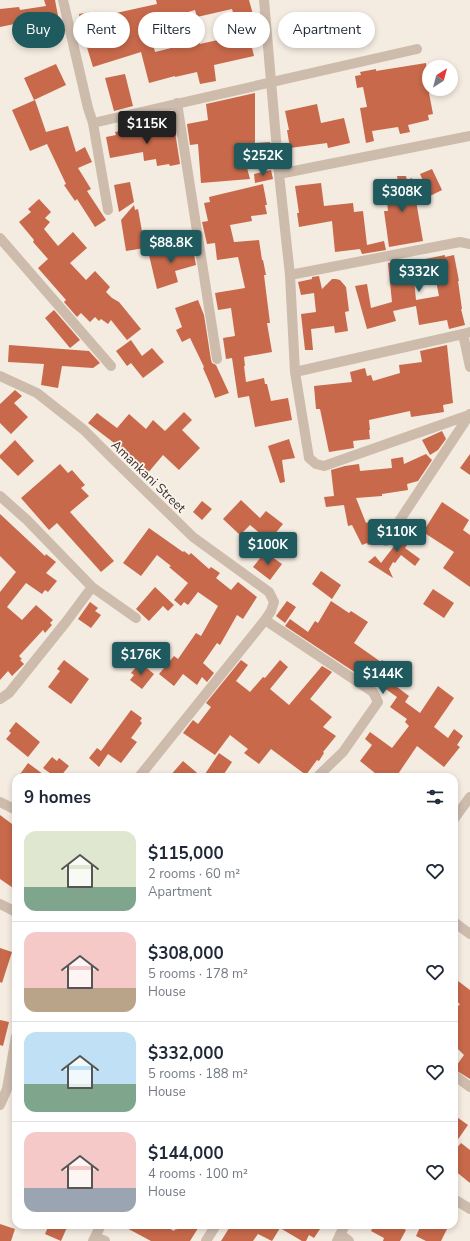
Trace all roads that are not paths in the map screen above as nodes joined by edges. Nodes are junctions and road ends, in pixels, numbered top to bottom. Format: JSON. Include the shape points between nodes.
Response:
{"nodes":[{"id":1,"x":63,"y":0,"type":"edge"},
{"id":2,"x":264,"y":0,"type":"edge"},
{"id":3,"x":417,"y":49,"type":"dead end"},
{"id":4,"x":272,"y":82,"type":"junction"},
{"id":5,"x":177,"y":103,"type":"junction"},
{"id":6,"x":94,"y":123,"type":"junction"},
{"id":7,"x":470,"y":136,"type":"edge"},
{"id":8,"x":279,"y":174,"type":"junction"},
{"id":9,"x":108,"y":210,"type":"dead end"},
{"id":10,"x":0,"y":238,"type":"edge"},
{"id":11,"x":470,"y":244,"type":"edge"},
{"id":12,"x":290,"y":275,"type":"junction"},
{"id":13,"x":467,"y":333,"type":"edge"},
{"id":14,"x":217,"y":359,"type":"dead end"},
{"id":15,"x":111,"y":366,"type":"dead end"},
{"id":16,"x":470,"y":367,"type":"edge"},
{"id":17,"x":295,"y":372,"type":"junction"},
{"id":18,"x":0,"y":376,"type":"edge"},
{"id":19,"x":470,"y":415,"type":"edge"},
{"id":20,"x":0,"y":496,"type":"edge"},
{"id":21,"x":386,"y":541,"type":"dead end"},
{"id":22,"x":92,"y":587,"type":"junction"},
{"id":23,"x":136,"y":618,"type":"dead end"},
{"id":24,"x":265,"y":620,"type":"junction"},
{"id":25,"x":0,"y":699,"type":"edge"},
{"id":26,"x":142,"y":773,"type":"edge"},
{"id":27,"x":321,"y":773,"type":"edge"},
{"id":28,"x":0,"y":802,"type":"edge"},
{"id":29,"x":469,"y":802,"type":"edge"},
{"id":30,"x":12,"y":808,"type":"edge"},
{"id":31,"x":458,"y":814,"type":"edge"},
{"id":32,"x":0,"y":904,"type":"edge"},
{"id":33,"x":12,"y":910,"type":"edge"},
{"id":34,"x":458,"y":925,"type":"edge"},
{"id":35,"x":470,"y":934,"type":"edge"},
{"id":36,"x":12,"y":1060,"type":"edge"},
{"id":37,"x":458,"y":1078,"type":"edge"},
{"id":38,"x":470,"y":1087,"type":"edge"},
{"id":39,"x":0,"y":1105,"type":"edge"},
{"id":40,"x":458,"y":1201,"type":"edge"},
{"id":41,"x":470,"y":1209,"type":"edge"},
{"id":42,"x":100,"y":1229,"type":"edge"},
{"id":43,"x":214,"y":1229,"type":"edge"},
{"id":44,"x":341,"y":1233,"type":"edge"},
{"id":45,"x":98,"y":1240,"type":"edge"},
{"id":46,"x":206,"y":1241,"type":"edge"},
{"id":47,"x":349,"y":1241,"type":"edge"}],
"edges":[{"from":1,"to":6,"type":"street","via":[[88,108]]},
{"from":2,"to":4,"type":"street"},
{"from":3,"to":4,"type":"street"},
{"from":4,"to":5,"type":"street"},
{"from":4,"to":8,"type":"street"},
{"from":5,"to":6,"type":"street"},
{"from":5,"to":14,"type":"street"},
{"from":6,"to":9,"type":"street"},
{"from":7,"to":8,"type":"street"},
{"from":8,"to":12,"type":"street"},
{"from":10,"to":15,"type":"street"},
{"from":11,"to":12,"type":"street","via":[[460,242]]},
{"from":12,"to":17,"type":"street"},
{"from":13,"to":16,"type":"street"},
{"from":13,"to":17,"type":"street"},
{"from":17,"to":19,"type":"street","via":[[309,458],[324,466]]},
{"from":18,"to":24,"type":"street","name":"Amankani Street","via":[[37,393],[84,430],[193,537],[269,592],[274,602]]},
{"from":19,"to":21,"type":"street"},
{"from":20,"to":22,"type":"street"},
{"from":22,"to":23,"type":"street"},
{"from":22,"to":25,"type":"street","via":[[9,693]]},
{"from":24,"to":26,"type":"street"},
{"from":24,"to":27,"type":"street","via":[[373,692],[378,702],[343,752]]},
{"from":28,"to":30,"type":"street"},
{"from":29,"to":31,"type":"street"},
{"from":32,"to":33,"type":"street"},
{"from":34,"to":35,"type":"street"},
{"from":36,"to":39,"type":"street","via":[[7,1089]]},
{"from":37,"to":38,"type":"street"},
{"from":40,"to":41,"type":"street"},
{"from":42,"to":45,"type":"street"},
{"from":43,"to":46,"type":"street"},
{"from":44,"to":47,"type":"street"}]}
